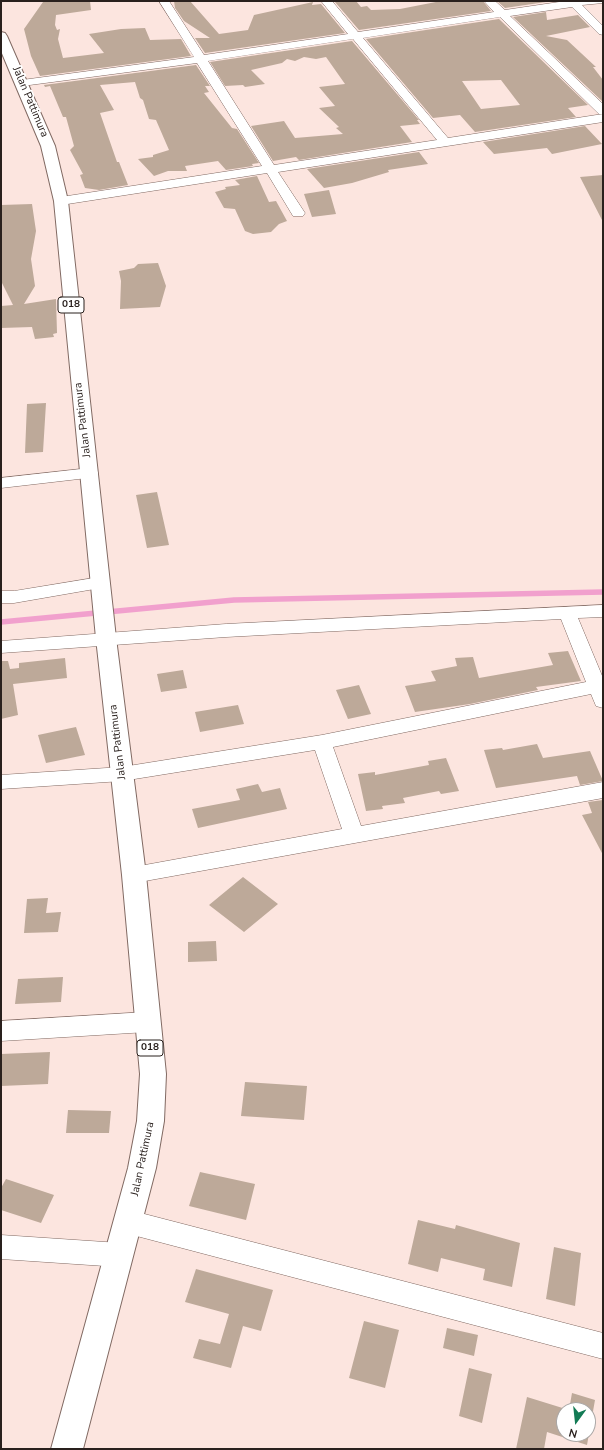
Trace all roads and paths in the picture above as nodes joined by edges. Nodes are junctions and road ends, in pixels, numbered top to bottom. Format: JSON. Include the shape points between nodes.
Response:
{"nodes":[{"id":1,"x":164,"y":1,"type":"edge"},
{"id":2,"x":326,"y":1,"type":"edge"},
{"id":3,"x":489,"y":1,"type":"edge"},
{"id":4,"x":599,"y":1,"type":"edge"},
{"id":5,"x":573,"y":2,"type":"edge"},
{"id":6,"x":501,"y":13,"type":"junction"},
{"id":7,"x":603,"y":32,"type":"edge"},
{"id":8,"x":1,"y":36,"type":"edge"},
{"id":9,"x":355,"y":36,"type":"junction"},
{"id":10,"x":200,"y":58,"type":"junction"},
{"id":11,"x":22,"y":83,"type":"junction"},
{"id":12,"x":603,"y":111,"type":"edge"},
{"id":13,"x":603,"y":118,"type":"edge"},
{"id":14,"x":445,"y":142,"type":"junction"},
{"id":15,"x":271,"y":168,"type":"junction"},
{"id":16,"x":61,"y":201,"type":"junction"},
{"id":17,"x":298,"y":214,"type":"dead end"},
{"id":18,"x":90,"y":473,"type":"junction"},
{"id":19,"x":1,"y":482,"type":"edge"},
{"id":20,"x":100,"y":583,"type":"junction"},
{"id":21,"x":1,"y":598,"type":"edge"},
{"id":22,"x":603,"y":611,"type":"edge"},
{"id":23,"x":567,"y":613,"type":"junction"},
{"id":24,"x":106,"y":638,"type":"junction"},
{"id":25,"x":1,"y":647,"type":"edge"},
{"id":26,"x":601,"y":691,"type":"edge"},
{"id":27,"x":322,"y":742,"type":"junction"},
{"id":28,"x":122,"y":774,"type":"junction"},
{"id":29,"x":1,"y":782,"type":"edge"},
{"id":30,"x":603,"y":790,"type":"edge"},
{"id":31,"x":354,"y":835,"type":"junction"},
{"id":32,"x":134,"y":875,"type":"junction"},
{"id":33,"x":147,"y":1022,"type":"junction"},
{"id":34,"x":1,"y":1031,"type":"edge"},
{"id":35,"x":129,"y":1222,"type":"junction"},
{"id":36,"x":1,"y":1247,"type":"edge"},
{"id":37,"x":120,"y":1254,"type":"junction"},
{"id":38,"x":603,"y":1346,"type":"edge"},
{"id":39,"x":67,"y":1449,"type":"edge"}],
"edges":[{"from":1,"to":10,"type":"street"},
{"from":2,"to":9,"type":"street"},
{"from":3,"to":6,"type":"street"},
{"from":4,"to":5,"type":"street"},
{"from":5,"to":6,"type":"street"},
{"from":5,"to":7,"type":"street"},
{"from":6,"to":9,"type":"street"},
{"from":6,"to":12,"type":"street"},
{"from":8,"to":11,"type":"main road","name":"Jalan Pattimura","number":"018"},
{"from":9,"to":10,"type":"street"},
{"from":9,"to":14,"type":"street"},
{"from":10,"to":11,"type":"street"},
{"from":10,"to":15,"type":"street"},
{"from":11,"to":16,"type":"main road","name":"Jalan Pattimura","number":"018","via":[[48,146]]},
{"from":13,"to":14,"type":"street"},
{"from":14,"to":15,"type":"street"},
{"from":15,"to":16,"type":"street"},
{"from":15,"to":17,"type":"street"},
{"from":16,"to":18,"type":"main road","name":"Jalan Pattimura","number":"018","via":[[77,370]]},
{"from":18,"to":19,"type":"street"},
{"from":18,"to":20,"type":"main road","name":"Jalan Pattimura","number":"018"},
{"from":20,"to":21,"type":"street"},
{"from":20,"to":24,"type":"main road","name":"Jalan Pattimura"},
{"from":22,"to":23,"type":"street"},
{"from":23,"to":24,"type":"street"},
{"from":23,"to":26,"type":"street"},
{"from":24,"to":25,"type":"street"},
{"from":24,"to":28,"type":"main road","name":"Jalan Pattimura","number":"018"},
{"from":26,"to":27,"type":"street"},
{"from":27,"to":28,"type":"street"},
{"from":27,"to":31,"type":"street"},
{"from":28,"to":29,"type":"street"},
{"from":28,"to":32,"type":"main road","name":"Jalan Pattimura","number":"018"},
{"from":30,"to":31,"type":"street"},
{"from":31,"to":32,"type":"street"},
{"from":32,"to":33,"type":"main road","name":"Jalan Pattimura","number":"018"},
{"from":33,"to":34,"type":"street"},
{"from":33,"to":35,"type":"main road","name":"Jalan Pattimura","number":"018","via":[[154,1102],[148,1146]]},
{"from":35,"to":37,"type":"main road","name":"Jalan Pattimura","number":"018"},
{"from":35,"to":38,"type":"street"},
{"from":36,"to":37,"type":"street"},
{"from":37,"to":39,"type":"main road","name":"Jalan Pattimura","number":"018"}]}
